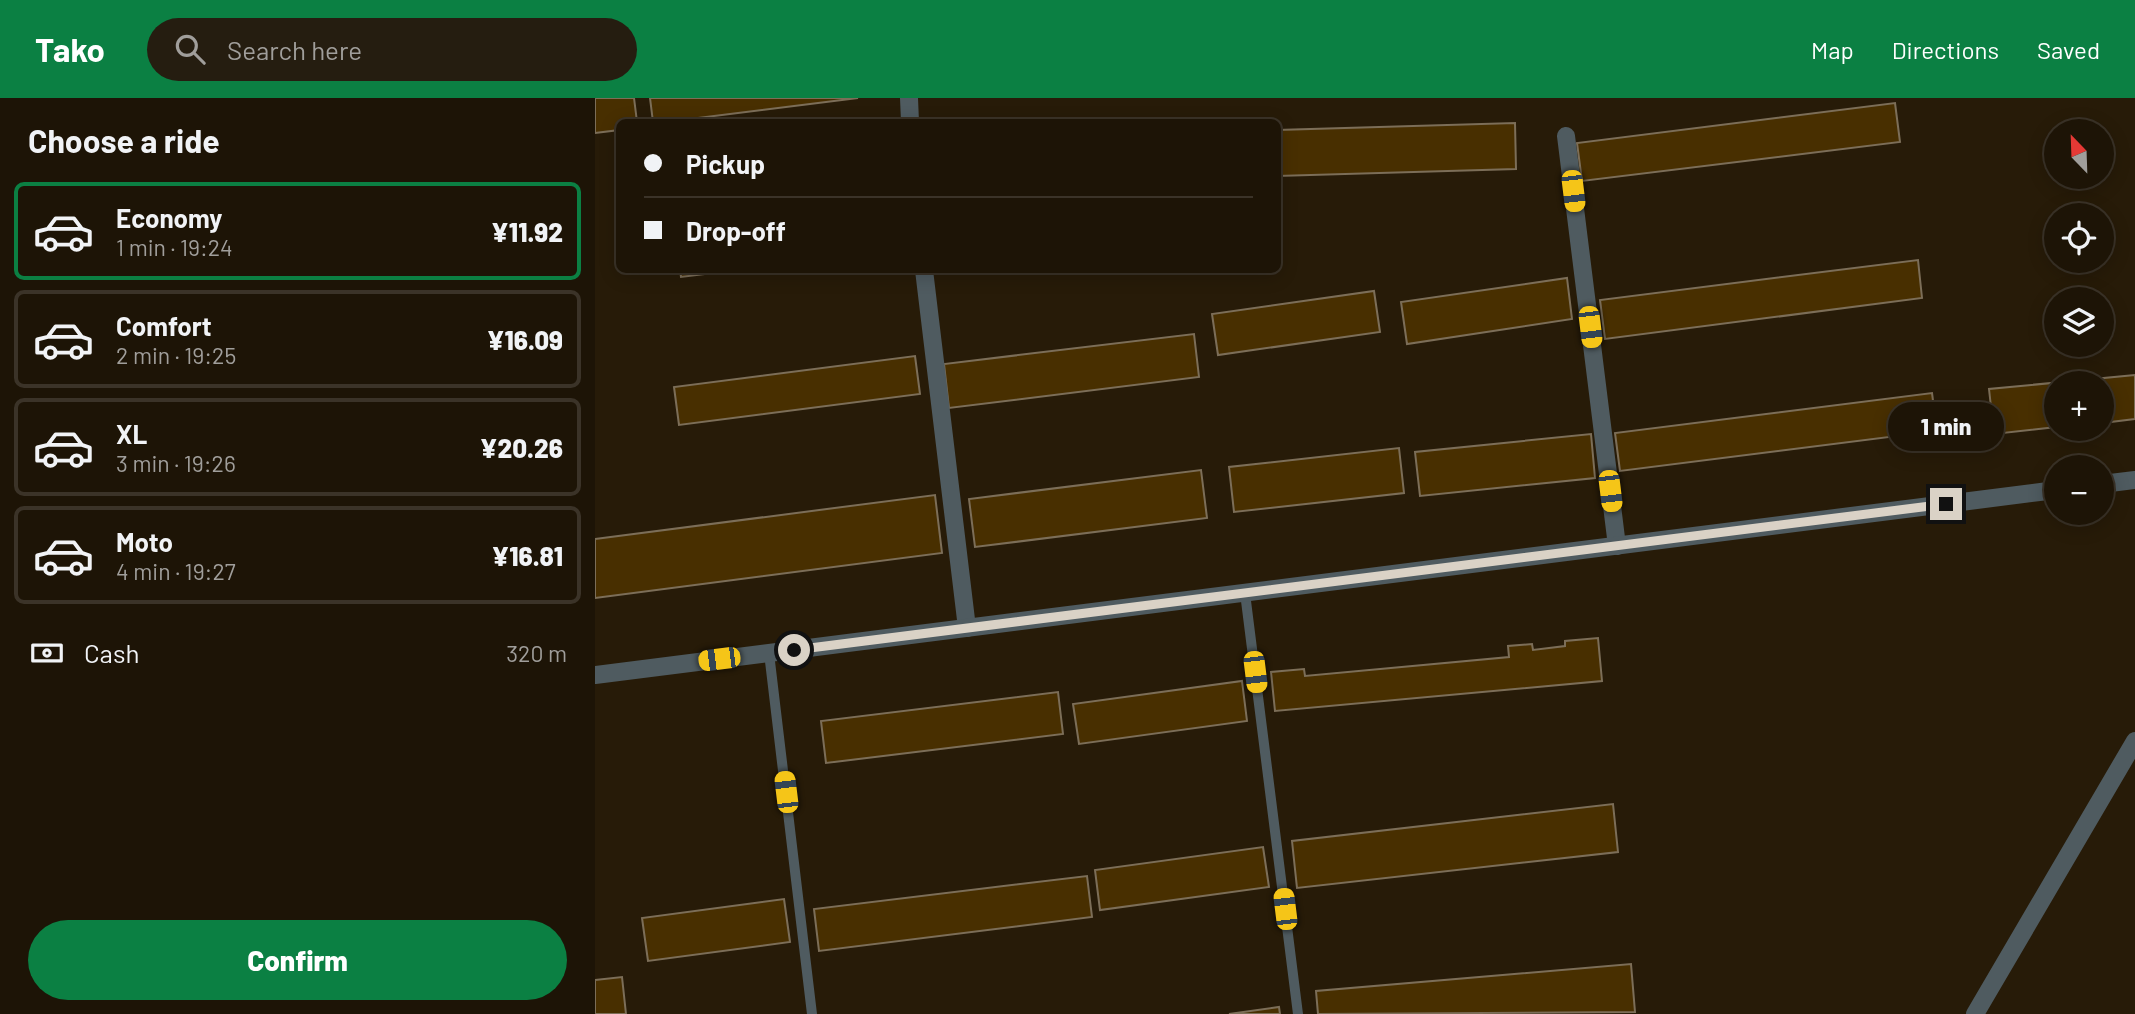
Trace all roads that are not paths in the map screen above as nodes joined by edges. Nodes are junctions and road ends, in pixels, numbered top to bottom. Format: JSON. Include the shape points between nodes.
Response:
{"nodes":[{"id":1,"x":909,"y":98,"type":"edge"},
{"id":2,"x":910,"y":119,"type":"edge"},
{"id":3,"x":1566,"y":136,"type":"dead end"},
{"id":4,"x":924,"y":273,"type":"edge"},
{"id":5,"x":2135,"y":480,"type":"edge"},
{"id":6,"x":2114,"y":483,"type":"edge"},
{"id":7,"x":2044,"y":492,"type":"edge"},
{"id":8,"x":1616,"y":545,"type":"junction"},
{"id":9,"x":1244,"y":593,"type":"junction"},
{"id":10,"x":967,"y":628,"type":"junction"},
{"id":11,"x":769,"y":653,"type":"junction"},
{"id":12,"x":595,"y":675,"type":"edge"},
{"id":13,"x":2135,"y":741,"type":"edge"},
{"id":14,"x":812,"y":1014,"type":"edge"},
{"id":15,"x":1298,"y":1014,"type":"edge"},
{"id":16,"x":1975,"y":1014,"type":"edge"}],
"edges":[{"from":1,"to":2,"type":"street"},
{"from":3,"to":8,"type":"street"},
{"from":4,"to":10,"type":"street"},
{"from":5,"to":6,"type":"street"},
{"from":7,"to":8,"type":"street"},
{"from":8,"to":9,"type":"street"},
{"from":9,"to":10,"type":"street"},
{"from":9,"to":15,"type":"lane"},
{"from":10,"to":11,"type":"street"},
{"from":11,"to":12,"type":"street"},
{"from":11,"to":14,"type":"lane"},
{"from":13,"to":16,"type":"street"}]}
